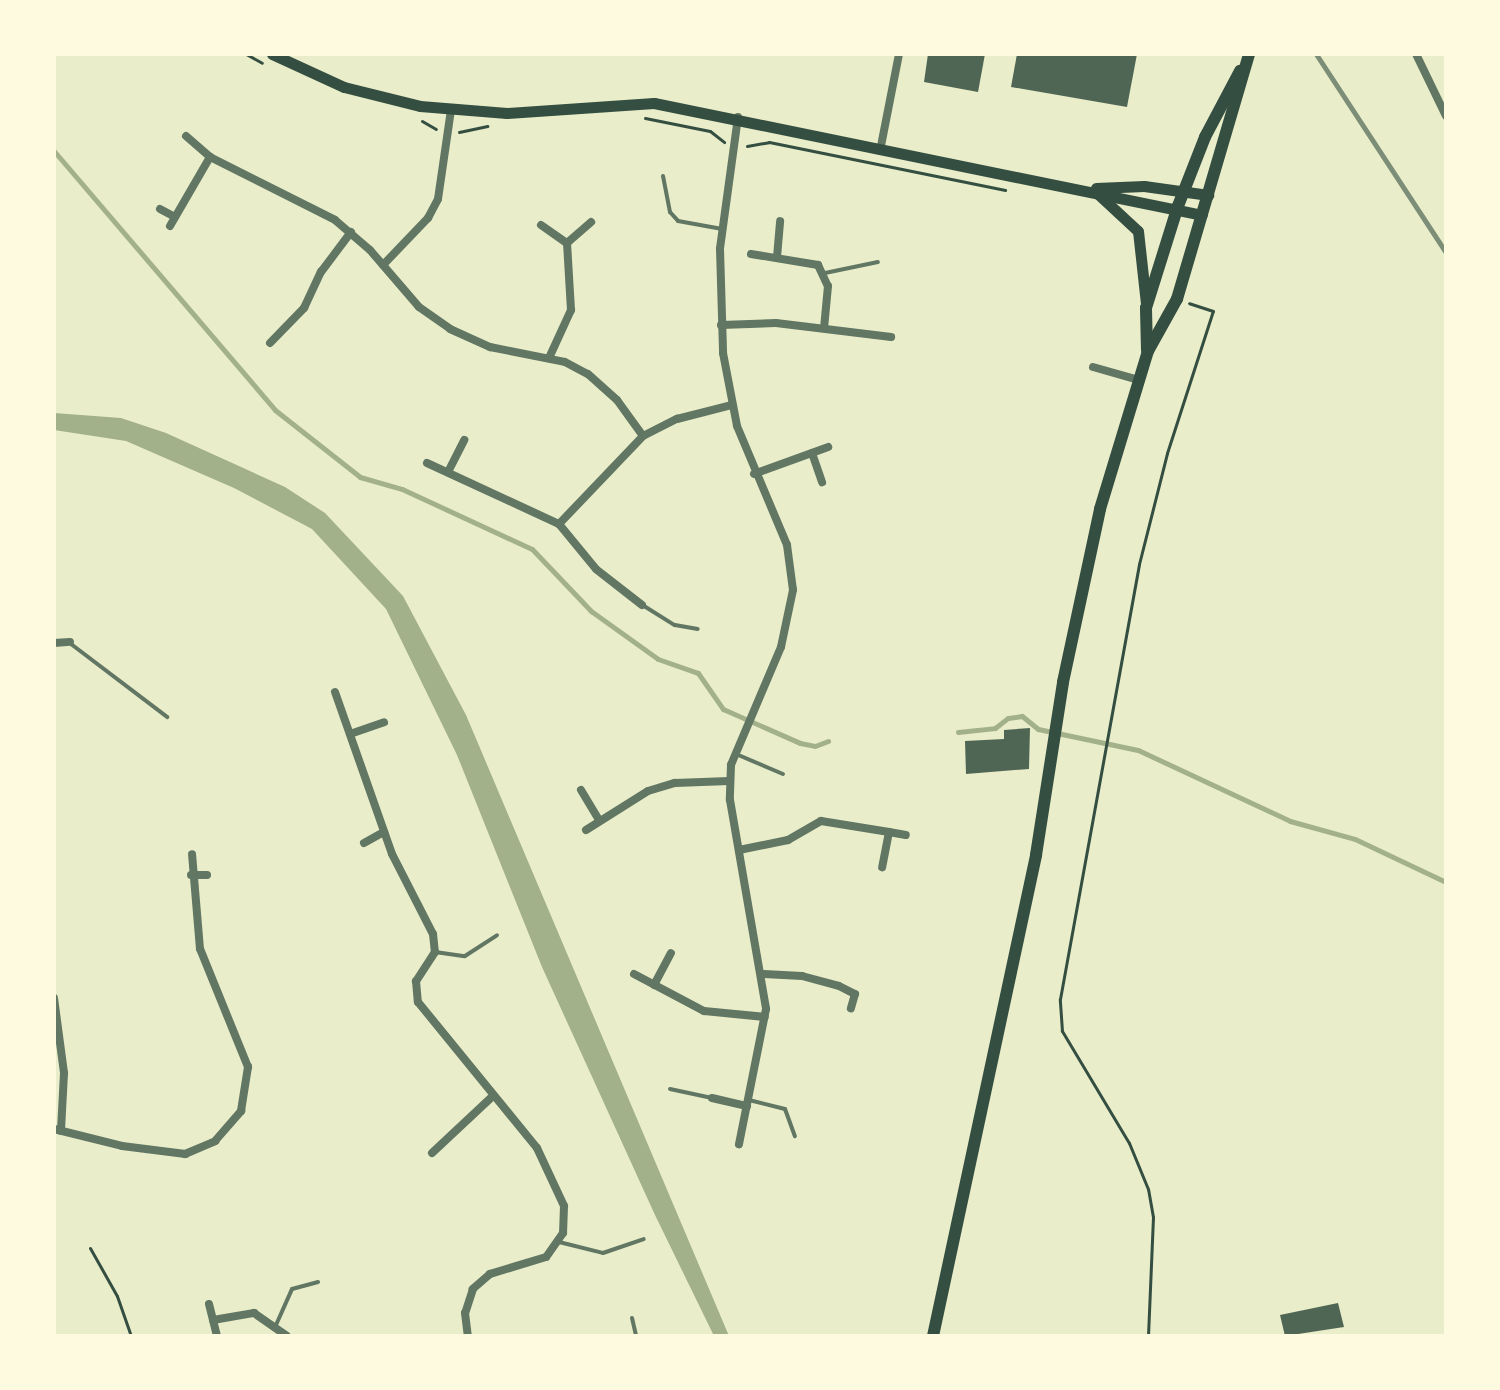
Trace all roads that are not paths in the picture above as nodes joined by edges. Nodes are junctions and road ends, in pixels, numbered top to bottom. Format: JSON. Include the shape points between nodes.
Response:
{"nodes":[{"id":1,"x":272,"y":54,"type":"edge"},
{"id":2,"x":899,"y":54,"type":"edge"},
{"id":3,"x":1416,"y":54,"type":"edge"},
{"id":4,"x":1248,"y":56,"type":"edge"},
{"id":5,"x":451,"y":110,"type":"junction"},
{"id":6,"x":1446,"y":116,"type":"edge"},
{"id":7,"x":738,"y":117,"type":"junction"},
{"id":8,"x":186,"y":136,"type":"dead end"},
{"id":9,"x":880,"y":151,"type":"junction"},
{"id":10,"x":210,"y":157,"type":"junction"},
{"id":11,"x":663,"y":176,"type":"dead end"},
{"id":12,"x":1092,"y":189,"type":"junction"},
{"id":13,"x":1184,"y":191,"type":"junction"},
{"id":14,"x":1208,"y":195,"type":"junction"},
{"id":15,"x":160,"y":209,"type":"dead end"},
{"id":16,"x":1177,"y":210,"type":"junction"},
{"id":17,"x":1202,"y":215,"type":"junction"},
{"id":18,"x":780,"y":221,"type":"dead end"},
{"id":19,"x":591,"y":222,"type":"dead end"},
{"id":20,"x":541,"y":225,"type":"dead end"},
{"id":21,"x":722,"y":229,"type":"junction"},
{"id":22,"x":351,"y":232,"type":"junction"},
{"id":23,"x":567,"y":243,"type":"junction"},
{"id":24,"x":751,"y":254,"type":"dead end"},
{"id":25,"x":777,"y":257,"type":"junction"},
{"id":26,"x":878,"y":262,"type":"dead end"},
{"id":27,"x":383,"y":265,"type":"junction"},
{"id":28,"x":825,"y":273,"type":"junction"},
{"id":29,"x":1146,"y":308,"type":"junction"},
{"id":30,"x":721,"y":325,"type":"junction"},
{"id":31,"x":824,"y":328,"type":"junction"},
{"id":32,"x":891,"y":337,"type":"dead end"},
{"id":33,"x":270,"y":343,"type":"dead end"},
{"id":34,"x":1148,"y":351,"type":"junction"},
{"id":35,"x":549,"y":358,"type":"junction"},
{"id":36,"x":1093,"y":367,"type":"dead end"},
{"id":37,"x":1139,"y":380,"type":"junction"},
{"id":38,"x":732,"y":405,"type":"junction"},
{"id":39,"x":643,"y":436,"type":"junction"},
{"id":40,"x":464,"y":440,"type":"dead end"},
{"id":41,"x":828,"y":447,"type":"dead end"},
{"id":42,"x":812,"y":453,"type":"junction"},
{"id":43,"x":427,"y":463,"type":"dead end"},
{"id":44,"x":448,"y":472,"type":"junction"},
{"id":45,"x":754,"y":474,"type":"junction"},
{"id":46,"x":822,"y":482,"type":"dead end"},
{"id":47,"x":559,"y":524,"type":"junction"},
{"id":48,"x":642,"y":605,"type":"joint"},
{"id":49,"x":698,"y":629,"type":"dead end"},
{"id":50,"x":70,"y":642,"type":"joint"},
{"id":51,"x":54,"y":643,"type":"edge"},
{"id":52,"x":335,"y":692,"type":"dead end"},
{"id":53,"x":167,"y":717,"type":"dead end"},
{"id":54,"x":384,"y":722,"type":"dead end"},
{"id":55,"x":350,"y":734,"type":"junction"},
{"id":56,"x":733,"y":753,"type":"junction"},
{"id":57,"x":783,"y":774,"type":"dead end"},
{"id":58,"x":729,"y":781,"type":"junction"},
{"id":59,"x":581,"y":790,"type":"dead end"},
{"id":60,"x":599,"y":820,"type":"junction"},
{"id":61,"x":586,"y":830,"type":"dead end"},
{"id":62,"x":384,"y":832,"type":"junction"},
{"id":63,"x":889,"y":832,"type":"junction"},
{"id":64,"x":906,"y":835,"type":"dead end"},
{"id":65,"x":364,"y":843,"type":"dead end"},
{"id":66,"x":739,"y":850,"type":"junction"},
{"id":67,"x":192,"y":854,"type":"dead end"},
{"id":68,"x":882,"y":867,"type":"dead end"},
{"id":69,"x":191,"y":875,"type":"junction"},
{"id":70,"x":207,"y":875,"type":"dead end"},
{"id":71,"x":497,"y":935,"type":"dead end"},
{"id":72,"x":435,"y":952,"type":"junction"},
{"id":73,"x":671,"y":953,"type":"dead end"},
{"id":74,"x":634,"y":974,"type":"dead end"},
{"id":75,"x":764,"y":974,"type":"junction"},
{"id":76,"x":654,"y":985,"type":"junction"},
{"id":77,"x":54,"y":998,"type":"edge"},
{"id":78,"x":851,"y":1008,"type":"dead end"},
{"id":79,"x":765,"y":1017,"type":"junction"},
{"id":80,"x":670,"y":1089,"type":"dead end"},
{"id":81,"x":493,"y":1096,"type":"junction"},
{"id":82,"x":712,"y":1098,"type":"joint"},
{"id":83,"x":748,"y":1103,"type":"junction"},
{"id":84,"x":58,"y":1130,"type":"edge"},
{"id":85,"x":795,"y":1136,"type":"dead end"},
{"id":86,"x":739,"y":1144,"type":"dead end"},
{"id":87,"x":432,"y":1153,"type":"dead end"},
{"id":88,"x":644,"y":1239,"type":"dead end"},
{"id":89,"x":559,"y":1242,"type":"junction"},
{"id":90,"x":318,"y":1282,"type":"dead end"},
{"id":91,"x":209,"y":1304,"type":"dead end"},
{"id":92,"x":632,"y":1318,"type":"dead end"},
{"id":93,"x":213,"y":1320,"type":"junction"},
{"id":94,"x":276,"y":1325,"type":"junction"},
{"id":95,"x":217,"y":1336,"type":"edge"},
{"id":96,"x":287,"y":1336,"type":"edge"},
{"id":97,"x":468,"y":1336,"type":"edge"},
{"id":98,"x":636,"y":1336,"type":"edge"},
{"id":99,"x":933,"y":1336,"type":"edge"}],
"edges":[{"from":1,"to":5,"type":"main road","via":[[344,87]]},
{"from":2,"to":9,"type":"street"},
{"from":3,"to":6,"type":"street"},
{"from":4,"to":13,"type":"main road","via":[[1210,125]]},
{"from":4,"to":14,"type":"main road"},
{"from":5,"to":7,"type":"main road","via":[[527,113],[633,102]]},
{"from":5,"to":27,"type":"street","via":[[435,205]]},
{"from":7,"to":9,"type":"main road"},
{"from":7,"to":21,"type":"street"},
{"from":8,"to":10,"type":"street"},
{"from":9,"to":12,"type":"main road"},
{"from":10,"to":15,"type":"street","via":[[173,222]]},
{"from":10,"to":22,"type":"street"},
{"from":11,"to":21,"type":"lane","via":[[670,212],[678,221]]},
{"from":12,"to":13,"type":"main road","via":[[1144,186]]},
{"from":12,"to":16,"type":"main road"},
{"from":12,"to":29,"type":"main road","via":[[1138,231]]},
{"from":13,"to":14,"type":"main road"},
{"from":13,"to":16,"type":"main road"},
{"from":14,"to":17,"type":"main road"},
{"from":16,"to":17,"type":"main road"},
{"from":16,"to":29,"type":"main road"},
{"from":17,"to":34,"type":"main road","via":[[1177,299]]},
{"from":18,"to":25,"type":"street"},
{"from":19,"to":23,"type":"street"},
{"from":20,"to":23,"type":"street"},
{"from":21,"to":30,"type":"street"},
{"from":22,"to":27,"type":"street"},
{"from":22,"to":33,"type":"street","via":[[321,272],[304,308]]},
{"from":23,"to":35,"type":"street","via":[[571,310]]},
{"from":24,"to":25,"type":"street"},
{"from":25,"to":28,"type":"street","via":[[813,262]]},
{"from":26,"to":28,"type":"lane"},
{"from":27,"to":35,"type":"street","via":[[419,307],[450,329],[490,347]]},
{"from":28,"to":31,"type":"street"},
{"from":29,"to":34,"type":"main road"},
{"from":30,"to":31,"type":"street"},
{"from":30,"to":38,"type":"street"},
{"from":31,"to":32,"type":"street"},
{"from":34,"to":37,"type":"main road"},
{"from":35,"to":39,"type":"street","via":[[597,381]]},
{"from":36,"to":37,"type":"street"},
{"from":37,"to":99,"type":"main road","via":[[1091,546],[1036,855]]},
{"from":38,"to":39,"type":"street","via":[[677,419]]},
{"from":38,"to":45,"type":"street"},
{"from":39,"to":47,"type":"street"},
{"from":40,"to":44,"type":"street"},
{"from":41,"to":42,"type":"street"},
{"from":42,"to":45,"type":"street"},
{"from":42,"to":46,"type":"street"},
{"from":43,"to":44,"type":"street"},
{"from":44,"to":47,"type":"street"},
{"from":45,"to":56,"type":"street","via":[[787,545],[793,580],[786,633]]},
{"from":47,"to":48,"type":"street","via":[[596,569]]},
{"from":48,"to":49,"type":"lane","via":[[675,625]]},
{"from":50,"to":51,"type":"street"},
{"from":50,"to":53,"type":"lane"},
{"from":52,"to":55,"type":"street"},
{"from":54,"to":55,"type":"street"},
{"from":55,"to":62,"type":"street"},
{"from":56,"to":57,"type":"lane"},
{"from":56,"to":58,"type":"street"},
{"from":58,"to":60,"type":"street","via":[[660,787]]},
{"from":58,"to":66,"type":"street"},
{"from":59,"to":60,"type":"street"},
{"from":60,"to":61,"type":"street"},
{"from":62,"to":65,"type":"street"},
{"from":62,"to":72,"type":"street","via":[[433,934]]},
{"from":63,"to":64,"type":"street"},
{"from":63,"to":66,"type":"street","via":[[821,821],[788,840]]},
{"from":63,"to":68,"type":"street"},
{"from":66,"to":75,"type":"street"},
{"from":67,"to":69,"type":"street"},
{"from":69,"to":70,"type":"street"},
{"from":69,"to":84,"type":"street","via":[[200,949],[248,1067],[241,1111],[215,1141],[185,1154]]},
{"from":71,"to":72,"type":"lane","via":[[465,956]]},
{"from":72,"to":81,"type":"street","via":[[416,981],[418,1002]]},
{"from":73,"to":76,"type":"street"},
{"from":74,"to":76,"type":"street"},
{"from":75,"to":78,"type":"street","via":[[802,976],[839,986],[855,994]]},
{"from":75,"to":79,"type":"street"},
{"from":76,"to":79,"type":"street","via":[[704,1011]]},
{"from":77,"to":84,"type":"street","via":[[64,1073]]},
{"from":79,"to":83,"type":"street"},
{"from":80,"to":82,"type":"lane"},
{"from":81,"to":87,"type":"street"},
{"from":81,"to":89,"type":"street","via":[[555,1178],[566,1215]]},
{"from":82,"to":83,"type":"street"},
{"from":83,"to":85,"type":"lane","via":[[785,1109]]},
{"from":83,"to":86,"type":"street"},
{"from":88,"to":89,"type":"lane","via":[[603,1253]]},
{"from":89,"to":97,"type":"street","via":[[536,1262],[483,1277],[466,1305]]},
{"from":90,"to":94,"type":"lane","via":[[292,1289]]},
{"from":91,"to":93,"type":"street"},
{"from":92,"to":98,"type":"lane"},
{"from":93,"to":94,"type":"street","via":[[250,1312]]},
{"from":93,"to":95,"type":"street"},
{"from":94,"to":96,"type":"street"}]}
